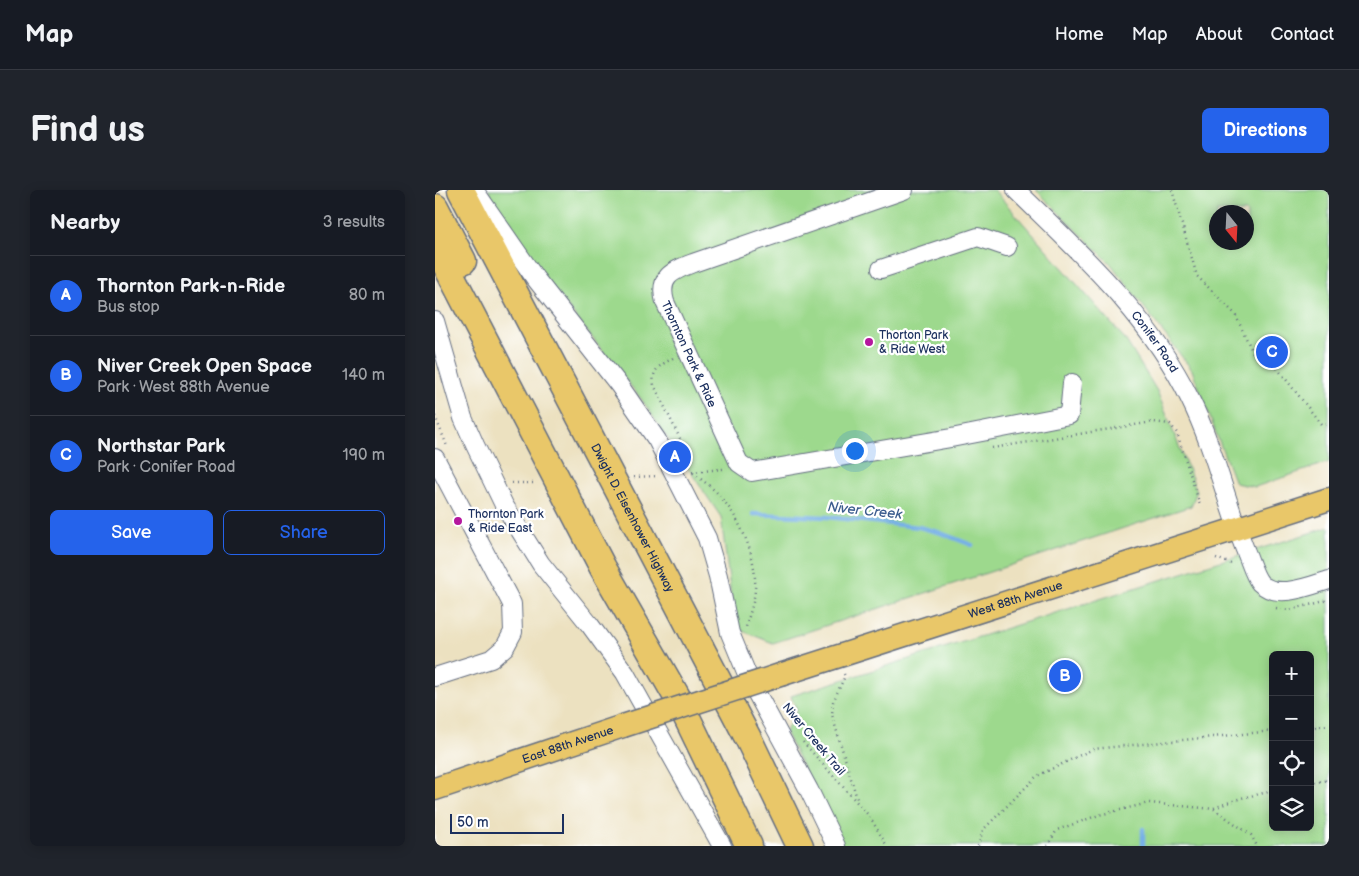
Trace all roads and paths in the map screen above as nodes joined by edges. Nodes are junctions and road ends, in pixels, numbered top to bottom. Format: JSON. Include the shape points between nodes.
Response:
{"nodes":[{"id":1,"x":461,"y":190,"type":"edge"},
{"id":2,"x":474,"y":190,"type":"edge"},
{"id":3,"x":904,"y":190,"type":"edge"},
{"id":4,"x":1016,"y":190,"type":"edge"},
{"id":5,"x":1172,"y":190,"type":"edge"},
{"id":6,"x":435,"y":206,"type":"edge"},
{"id":7,"x":435,"y":244,"type":"edge"},
{"id":8,"x":1007,"y":247,"type":"dead end"},
{"id":9,"x":881,"y":269,"type":"dead end"},
{"id":10,"x":435,"y":321,"type":"edge"},
{"id":11,"x":677,"y":356,"type":"dead end"},
{"id":12,"x":1072,"y":384,"type":"dead end"},
{"id":13,"x":435,"y":416,"type":"edge"},
{"id":14,"x":1329,"y":424,"type":"edge"},
{"id":15,"x":443,"y":438,"type":"dead end"},
{"id":16,"x":683,"y":454,"type":"dead end"},
{"id":17,"x":435,"y":458,"type":"edge"},
{"id":18,"x":689,"y":466,"type":"dead end"},
{"id":19,"x":725,"y":468,"type":"dead end"},
{"id":20,"x":718,"y":493,"type":"dead end"},
{"id":21,"x":1329,"y":499,"type":"edge"},
{"id":22,"x":1237,"y":529,"type":"junction"},
{"id":23,"x":1329,"y":580,"type":"edge"},
{"id":24,"x":746,"y":635,"type":"dead end"},
{"id":25,"x":839,"y":656,"type":"junction"},
{"id":26,"x":435,"y":677,"type":"edge"},
{"id":27,"x":688,"y":699,"type":"junction"},
{"id":28,"x":1329,"y":725,"type":"edge"},
{"id":29,"x":1314,"y":727,"type":"edge"},
{"id":30,"x":1269,"y":731,"type":"edge"},
{"id":31,"x":799,"y":738,"type":"dead end"},
{"id":32,"x":1329,"y":780,"type":"edge"},
{"id":33,"x":1314,"y":782,"type":"edge"},
{"id":34,"x":435,"y":789,"type":"edge"},
{"id":35,"x":1269,"y":792,"type":"edge"},
{"id":36,"x":858,"y":803,"type":"junction"},
{"id":37,"x":1214,"y":808,"type":"junction"},
{"id":38,"x":722,"y":846,"type":"edge"},
{"id":39,"x":749,"y":846,"type":"edge"},
{"id":40,"x":801,"y":846,"type":"edge"},
{"id":41,"x":836,"y":846,"type":"edge"},
{"id":42,"x":887,"y":846,"type":"edge"},
{"id":43,"x":978,"y":846,"type":"edge"},
{"id":44,"x":1047,"y":846,"type":"edge"},
{"id":45,"x":1257,"y":846,"type":"edge"}],
"edges":[{"from":1,"to":40,"type":"highway","name":"Dwight D. Eisenhower Highway","via":[[740,722]]},
{"from":2,"to":41,"type":"street","via":[[535,278],[619,385],[657,440],[707,538],[730,633],[749,679]]},
{"from":3,"to":12,"type":"street","name":"Thornton Park & Ride","via":[[678,269],[666,278],[663,294],[669,312],[739,463],[752,472],[1069,415]]},
{"from":4,"to":22,"type":"street","name":"Conifer Road","via":[[1119,293],[1168,359],[1199,417]]},
{"from":5,"to":14,"type":"path","via":[[1197,276],[1235,314],[1254,355],[1277,368],[1321,424]]},
{"from":6,"to":27,"type":"highway"},
{"from":7,"to":27,"type":"highway","via":[[603,568]]},
{"from":8,"to":9,"type":"street","via":[[978,237]]},
{"from":10,"to":38,"type":"street","via":[[465,423],[504,505],[541,564],[625,673]]},
{"from":11,"to":16,"type":"path","via":[[657,368],[653,377],[683,444]]},
{"from":13,"to":15,"type":"path"},
{"from":17,"to":26,"type":"street","via":[[512,604],[513,632],[505,647],[491,658]]},
{"from":18,"to":19,"type":"path","via":[[693,472]]},
{"from":20,"to":24,"type":"path","via":[[748,543],[753,559],[754,598]]},
{"from":21,"to":22,"type":"main road","name":"West 88th Avenue"},
{"from":22,"to":23,"type":"street","name":"Conifer Road","via":[[1259,582],[1268,588],[1297,590]]},
{"from":22,"to":25,"type":"main road","name":"West 88th Avenue"},
{"from":25,"to":27,"type":"main road","name":"West 88th Avenue","bridge":true},
{"from":25,"to":36,"type":"path","via":[[845,676],[833,702],[832,715]]},
{"from":27,"to":34,"type":"main road","name":"East 88th Avenue","bridge":true,"via":[[623,726]]},
{"from":27,"to":39,"type":"highway"},
{"from":28,"to":29,"type":"path"},
{"from":30,"to":43,"type":"path","via":[[1093,749],[1037,776],[983,830]]},
{"from":31,"to":36,"type":"path","name":"Niver Creek Trail"},
{"from":32,"to":33,"type":"path"},
{"from":35,"to":37,"type":"path"},
{"from":36,"to":42,"type":"path","name":"Niver Creek Trail"},
{"from":37,"to":44,"type":"path","via":[[1149,803],[1099,814],[1057,830]]},
{"from":37,"to":45,"type":"path","via":[[1251,835]]}]}
